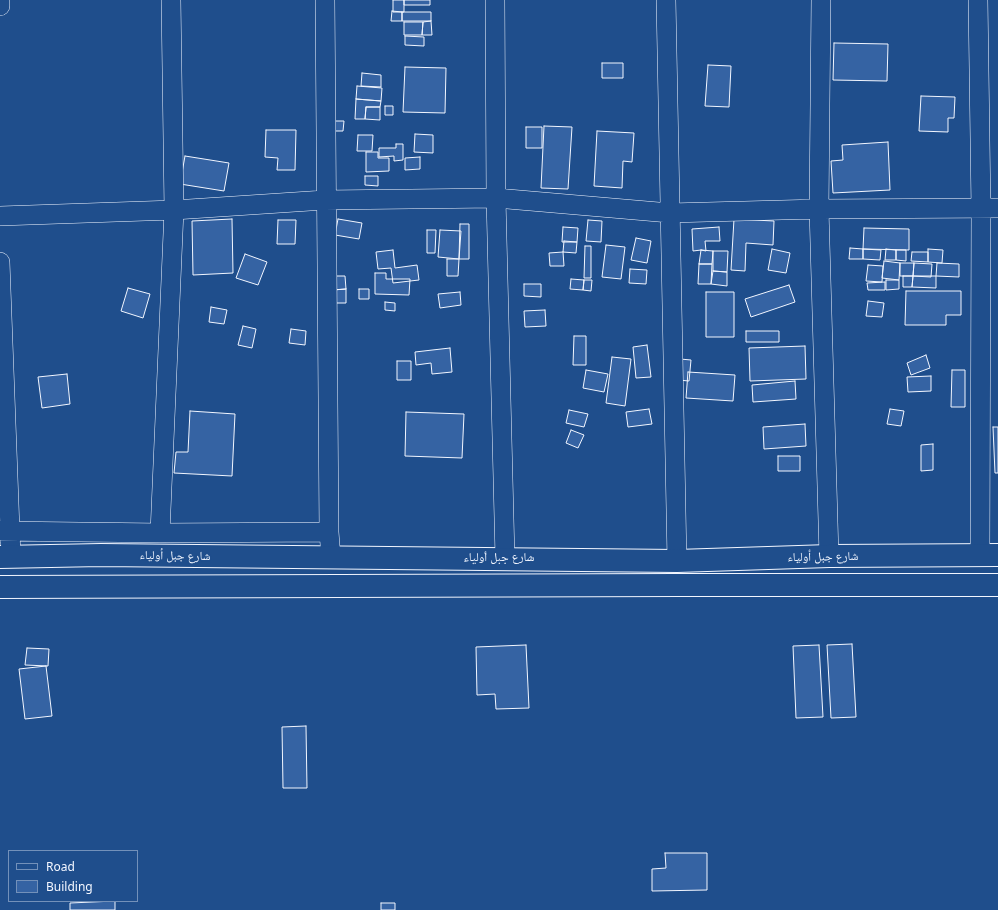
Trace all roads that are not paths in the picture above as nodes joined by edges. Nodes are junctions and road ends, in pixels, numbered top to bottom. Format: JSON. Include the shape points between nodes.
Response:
{"nodes":[{"id":1,"x":0,"y":0,"type":"edge"},
{"id":2,"x":171,"y":0,"type":"edge"},
{"id":3,"x":325,"y":0,"type":"edge"},
{"id":4,"x":495,"y":0,"type":"edge"},
{"id":5,"x":666,"y":0,"type":"edge"},
{"id":6,"x":821,"y":0,"type":"edge"},
{"id":7,"x":978,"y":0,"type":"edge"},
{"id":8,"x":0,"y":6,"type":"edge"},
{"id":9,"x":496,"y":198,"type":"junction"},
{"id":10,"x":326,"y":200,"type":"junction"},
{"id":11,"x":819,"y":209,"type":"junction"},
{"id":12,"x":990,"y":209,"type":"edge"},
{"id":13,"x":174,"y":210,"type":"junction"},
{"id":14,"x":670,"y":213,"type":"junction"},
{"id":15,"x":0,"y":216,"type":"edge"},
{"id":16,"x":0,"y":262,"type":"edge"},
{"id":17,"x":5,"y":531,"type":"edge"},
{"id":18,"x":329,"y":532,"type":"junction"},
{"id":19,"x":160,"y":533,"type":"junction"},
{"id":20,"x":989,"y":555,"type":"edge"},
{"id":21,"x":829,"y":556,"type":"junction"},
{"id":22,"x":6,"y":557,"type":"edge"},
{"id":23,"x":331,"y":558,"type":"junction"},
{"id":24,"x":505,"y":558,"type":"junction"},
{"id":25,"x":677,"y":560,"type":"junction"},
{"id":26,"x":998,"y":585,"type":"edge"},
{"id":27,"x":0,"y":587,"type":"edge"}],
"edges":[{"from":1,"to":8,"type":"street"},
{"from":2,"to":13,"type":"street"},
{"from":3,"to":10,"type":"street"},
{"from":4,"to":9,"type":"street"},
{"from":5,"to":14,"type":"street"},
{"from":6,"to":11,"type":"street"},
{"from":7,"to":12,"type":"street"},
{"from":9,"to":10,"type":"street"},
{"from":9,"to":14,"type":"street"},
{"from":9,"to":24,"type":"street"},
{"from":10,"to":13,"type":"street"},
{"from":10,"to":18,"type":"street"},
{"from":11,"to":12,"type":"street"},
{"from":11,"to":14,"type":"street"},
{"from":11,"to":21,"type":"street"},
{"from":12,"to":20,"type":"street"},
{"from":13,"to":15,"type":"street"},
{"from":13,"to":19,"type":"street"},
{"from":14,"to":25,"type":"street"},
{"from":16,"to":17,"type":"street"},
{"from":17,"to":19,"type":"street"},
{"from":17,"to":22,"type":"street"},
{"from":18,"to":19,"type":"street"},
{"from":18,"to":23,"type":"street"},
{"from":20,"to":21,"type":"main road","name":"شارع جبل أولياء"},
{"from":21,"to":25,"type":"main road","name":"شارع جبل أولياء"},
{"from":22,"to":23,"type":"main road","name":"شارع جبل أولياء","via":[[108,555]]},
{"from":23,"to":24,"type":"main road","name":"شارع جبل أولياء"},
{"from":24,"to":25,"type":"main road","name":"شارع جبل أولياء"},
{"from":26,"to":27,"type":"main road"}]}
